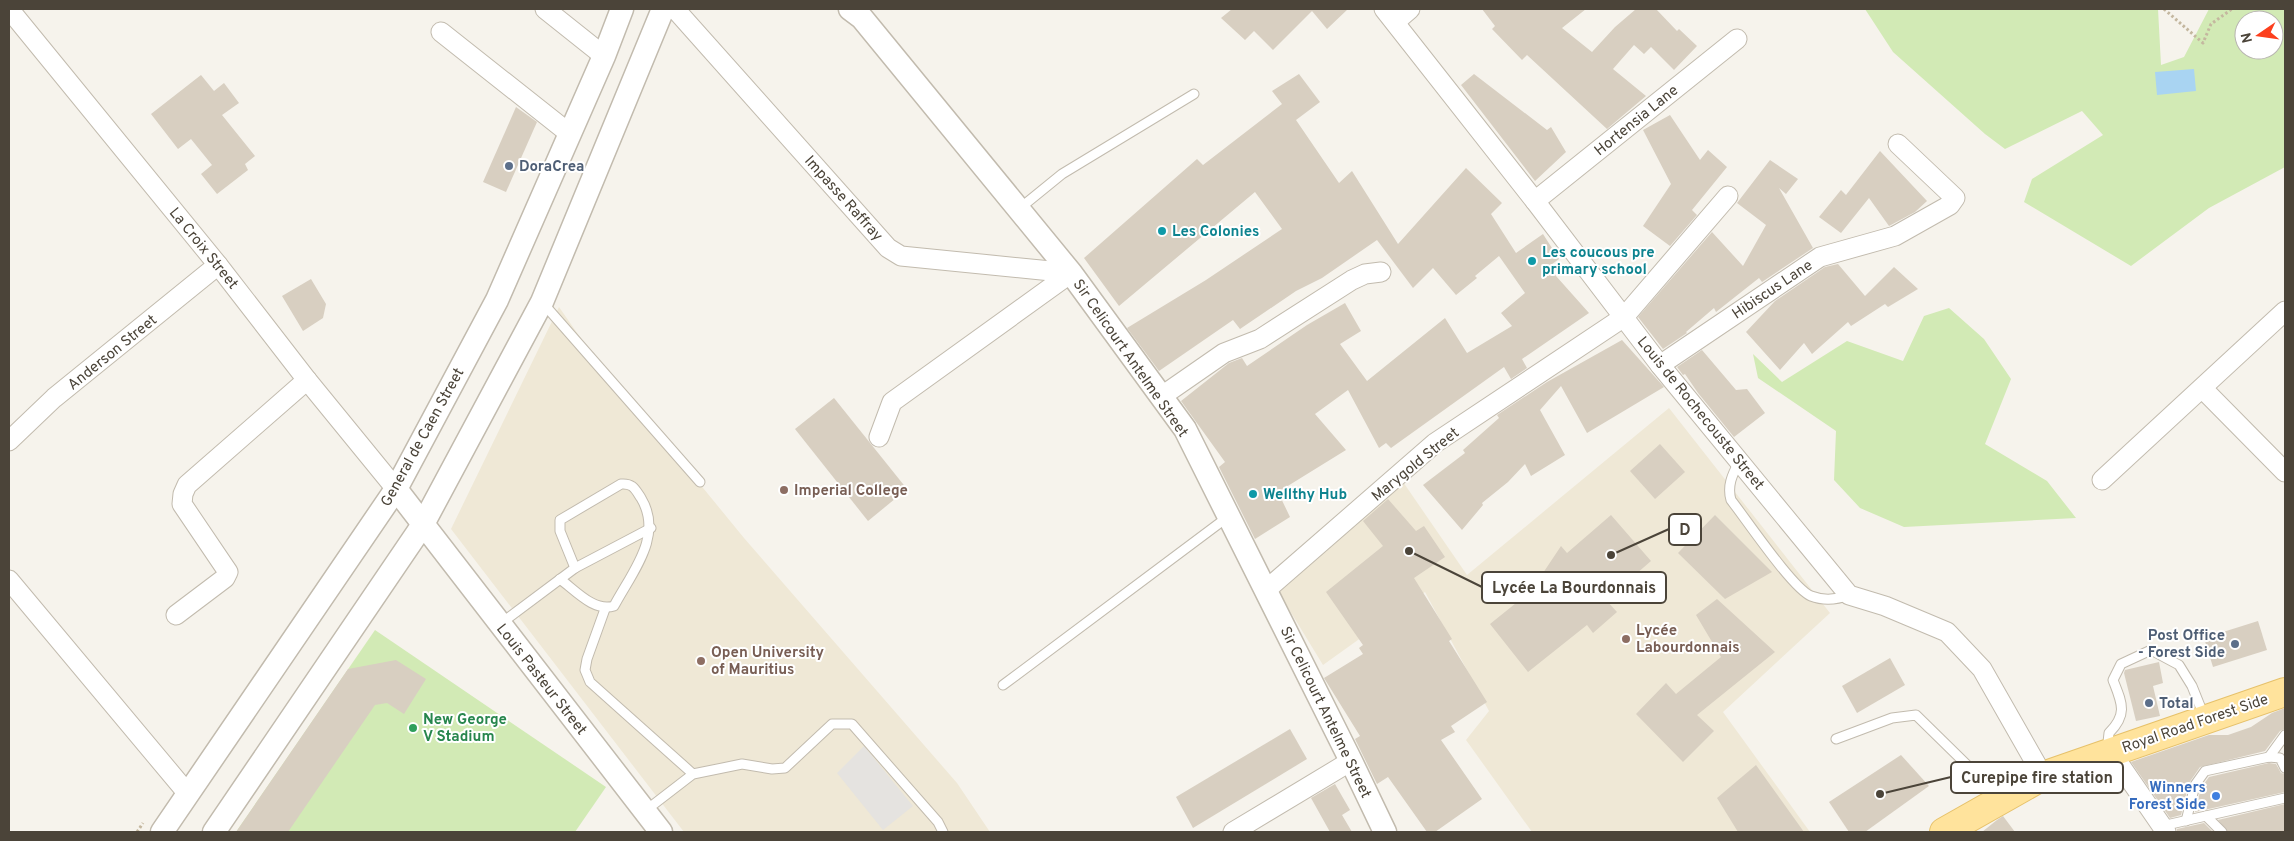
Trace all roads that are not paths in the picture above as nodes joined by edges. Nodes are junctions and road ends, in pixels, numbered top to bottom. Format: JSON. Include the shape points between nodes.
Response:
{"nodes":[{"id":1,"x":9,"y":9,"type":"edge"},
{"id":2,"x":545,"y":9,"type":"edge"},
{"id":3,"x":622,"y":9,"type":"edge"},
{"id":4,"x":663,"y":9,"type":"edge"},
{"id":5,"x":676,"y":9,"type":"edge"},
{"id":6,"x":1410,"y":9,"type":"edge"},
{"id":7,"x":860,"y":12,"type":"edge"},
{"id":8,"x":1389,"y":15,"type":"edge"},
{"id":9,"x":442,"y":32,"type":"dead end"},
{"id":10,"x":1737,"y":39,"type":"dead end"},
{"id":11,"x":604,"y":56,"type":"junction"},
{"id":12,"x":1194,"y":94,"type":"dead end"},
{"id":13,"x":570,"y":134,"type":"junction"},
{"id":14,"x":1898,"y":144,"type":"dead end"},
{"id":15,"x":1728,"y":196,"type":"dead end"},
{"id":16,"x":1535,"y":200,"type":"junction"},
{"id":17,"x":1019,"y":209,"type":"junction"},
{"id":18,"x":218,"y":266,"type":"junction"},
{"id":19,"x":1381,"y":272,"type":"dead end"},
{"id":20,"x":1071,"y":273,"type":"junction"},
{"id":21,"x":542,"y":302,"type":"junction"},
{"id":22,"x":2285,"y":311,"type":"edge"},
{"id":23,"x":1624,"y":317,"type":"junction"},
{"id":24,"x":1660,"y":365,"type":"junction"},
{"id":25,"x":307,"y":380,"type":"junction"},
{"id":26,"x":2203,"y":389,"type":"junction"},
{"id":27,"x":1162,"y":396,"type":"junction"},
{"id":28,"x":11,"y":435,"type":"edge"},
{"id":29,"x":879,"y":437,"type":"dead end"},
{"id":30,"x":1739,"y":462,"type":"junction"},
{"id":31,"x":2285,"y":472,"type":"edge"},
{"id":32,"x":2102,"y":480,"type":"dead end"},
{"id":33,"x":700,"y":482,"type":"dead end"},
{"id":34,"x":396,"y":489,"type":"junction"},
{"id":35,"x":1229,"y":516,"type":"junction"},
{"id":36,"x":422,"y":526,"type":"junction"},
{"id":37,"x":651,"y":528,"type":"junction"},
{"id":38,"x":575,"y":568,"type":"junction"},
{"id":39,"x":560,"y":579,"type":"junction"},
{"id":40,"x":9,"y":580,"type":"edge"},
{"id":41,"x":1266,"y":590,"type":"junction"},
{"id":42,"x":1848,"y":595,"type":"junction"},
{"id":43,"x":605,"y":609,"type":"junction"},
{"id":44,"x":176,"y":616,"type":"dead end"},
{"id":45,"x":499,"y":624,"type":"junction"},
{"id":46,"x":1003,"y":685,"type":"dead end"},
{"id":47,"x":2285,"y":692,"type":"edge"},
{"id":48,"x":2205,"y":720,"type":"junction"},
{"id":49,"x":2285,"y":735,"type":"edge"},
{"id":50,"x":1836,"y":740,"type":"dead end"},
{"id":51,"x":2109,"y":753,"type":"junction"},
{"id":52,"x":2269,"y":757,"type":"junction"},
{"id":53,"x":1351,"y":760,"type":"junction"},
{"id":54,"x":2285,"y":768,"type":"edge"},
{"id":55,"x":693,"y":774,"type":"junction"},
{"id":56,"x":2043,"y":776,"type":"junction"},
{"id":57,"x":188,"y":794,"type":"junction"},
{"id":58,"x":2006,"y":797,"type":"junction"},
{"id":59,"x":2285,"y":798,"type":"edge"},
{"id":60,"x":645,"y":811,"type":"junction"},
{"id":61,"x":2206,"y":816,"type":"junction"},
{"id":62,"x":2186,"y":820,"type":"junction"},
{"id":63,"x":2164,"y":829,"type":"edge"},
{"id":64,"x":162,"y":832,"type":"edge"},
{"id":65,"x":214,"y":832,"type":"edge"},
{"id":66,"x":661,"y":832,"type":"edge"},
{"id":67,"x":943,"y":832,"type":"edge"},
{"id":68,"x":1233,"y":832,"type":"edge"},
{"id":69,"x":1385,"y":832,"type":"edge"},
{"id":70,"x":1944,"y":832,"type":"edge"},
{"id":71,"x":2222,"y":832,"type":"edge"}],
"edges":[{"from":1,"to":18,"type":"street","name":"La Croix Street"},
{"from":2,"to":11,"type":"street"},
{"from":3,"to":11,"type":"street","name":"General de Caen Street"},
{"from":4,"to":21,"type":"street"},
{"from":5,"to":20,"type":"street","name":"Impasse Raffray","via":[[888,248],[902,256]]},
{"from":6,"to":8,"type":"street"},
{"from":7,"to":17,"type":"street","name":"Sir Celicourt Antelme Street"},
{"from":8,"to":16,"type":"street","name":"Louis de Rochecouste Street"},
{"from":9,"to":13,"type":"street"},
{"from":10,"to":16,"type":"street","name":"Hortensia Lane"},
{"from":11,"to":13,"type":"street","name":"General de Caen Street"},
{"from":12,"to":17,"type":"lane","via":[[1062,174]]},
{"from":13,"to":34,"type":"street","name":"General de Caen Street","via":[[497,300]]},
{"from":14,"to":24,"type":"street","name":"Hibiscus Lane","via":[[1955,198],[1950,205],[1895,236],[1820,257]]},
{"from":15,"to":23,"type":"street","name":"Marygold Street"},
{"from":16,"to":23,"type":"street","name":"Louis de Rochecouste Street"},
{"from":17,"to":20,"type":"street","name":"Sir Celicourt Antelme Street"},
{"from":18,"to":25,"type":"street","name":"La Croix Street"},
{"from":18,"to":28,"type":"street","name":"Anderson Street"},
{"from":19,"to":27,"type":"street","via":[[1352,280],[1260,339],[1224,352]]},
{"from":20,"to":27,"type":"street","name":"Sir Celicourt Antelme Street"},
{"from":20,"to":29,"type":"street","via":[[892,402]]},
{"from":21,"to":33,"type":"lane"},
{"from":21,"to":36,"type":"street"},
{"from":22,"to":26,"type":"street"},
{"from":23,"to":24,"type":"street","name":"Louis de Rochecouste Street"},
{"from":23,"to":41,"type":"street","name":"Marygold Street","via":[[1435,443]]},
{"from":24,"to":30,"type":"street","name":"Louis de Rochecouste Street"},
{"from":25,"to":34,"type":"street","name":"La Croix Street"},
{"from":25,"to":44,"type":"street","via":[[187,484],[182,504],[228,572],[225,578]]},
{"from":26,"to":31,"type":"street"},
{"from":26,"to":32,"type":"street"},
{"from":27,"to":35,"type":"street","name":"Sir Celicourt Antelme Street","via":[[1185,429]]},
{"from":30,"to":42,"type":"street","name":"Louis de Rochecouste Street"},
{"from":30,"to":42,"type":"lane","via":[[1731,477],[1731,500],[1792,580],[1809,595],[1830,600]]},
{"from":34,"to":36,"type":"street","name":"Louis Pasteur Street"},
{"from":34,"to":57,"type":"street","name":"General de Caen Street"},
{"from":35,"to":41,"type":"street","name":"Sir Celicourt Antelme Street"},
{"from":35,"to":46,"type":"lane"},
{"from":36,"to":45,"type":"street","name":"Louis Pasteur Street"},
{"from":36,"to":65,"type":"street"},
{"from":37,"to":38,"type":"lane"},
{"from":37,"to":38,"type":"lane","via":[[647,508],[634,486],[621,484],[560,520],[560,531]]},
{"from":37,"to":43,"type":"lane","via":[[649,541],[614,606]]},
{"from":38,"to":39,"type":"lane"},
{"from":39,"to":43,"type":"lane","via":[[597,607]]},
{"from":39,"to":45,"type":"lane"},
{"from":40,"to":57,"type":"street"},
{"from":41,"to":53,"type":"street","name":"Sir Celicourt Antelme Street"},
{"from":42,"to":56,"type":"street","via":[[1885,606],[1948,632],[1982,670]]},
{"from":43,"to":55,"type":"lane","via":[[587,659],[585,670],[590,682]]},
{"from":45,"to":60,"type":"street","name":"Louis Pasteur Street"},
{"from":47,"to":48,"type":"main road","name":"Royal Road Forest Side"},
{"from":48,"to":51,"type":"main road","name":"Royal Road Forest Side"},
{"from":48,"to":51,"type":"lane","via":[[2192,686],[2179,665],[2151,650],[2121,664],[2113,680],[2122,708],[2120,722],[2109,733]]},
{"from":49,"to":52,"type":"lane"},
{"from":50,"to":58,"type":"lane","via":[[1892,718],[1916,715],[1967,765]]},
{"from":51,"to":56,"type":"main road","name":"Royal Road Forest Side"},
{"from":51,"to":63,"type":"street"},
{"from":52,"to":54,"type":"lane","via":[[2280,758]]},
{"from":52,"to":62,"type":"lane","via":[[2205,772],[2195,785]]},
{"from":53,"to":68,"type":"street"},
{"from":53,"to":69,"type":"street","name":"Sir Celicourt Antelme Street"},
{"from":55,"to":60,"type":"lane"},
{"from":55,"to":67,"type":"lane","via":[[742,764],[786,768],[832,724],[852,724],[938,822]]},
{"from":56,"to":58,"type":"main road","name":"Royal Road Forest Side"},
{"from":57,"to":64,"type":"street","name":"General de Caen Street"},
{"from":58,"to":70,"type":"main road","name":"Royal Road Forest Side"},
{"from":59,"to":61,"type":"lane"},
{"from":60,"to":66,"type":"street","name":"Louis Pasteur Street"},
{"from":61,"to":62,"type":"lane"},
{"from":61,"to":71,"type":"lane"},
{"from":62,"to":63,"type":"lane"}]}
